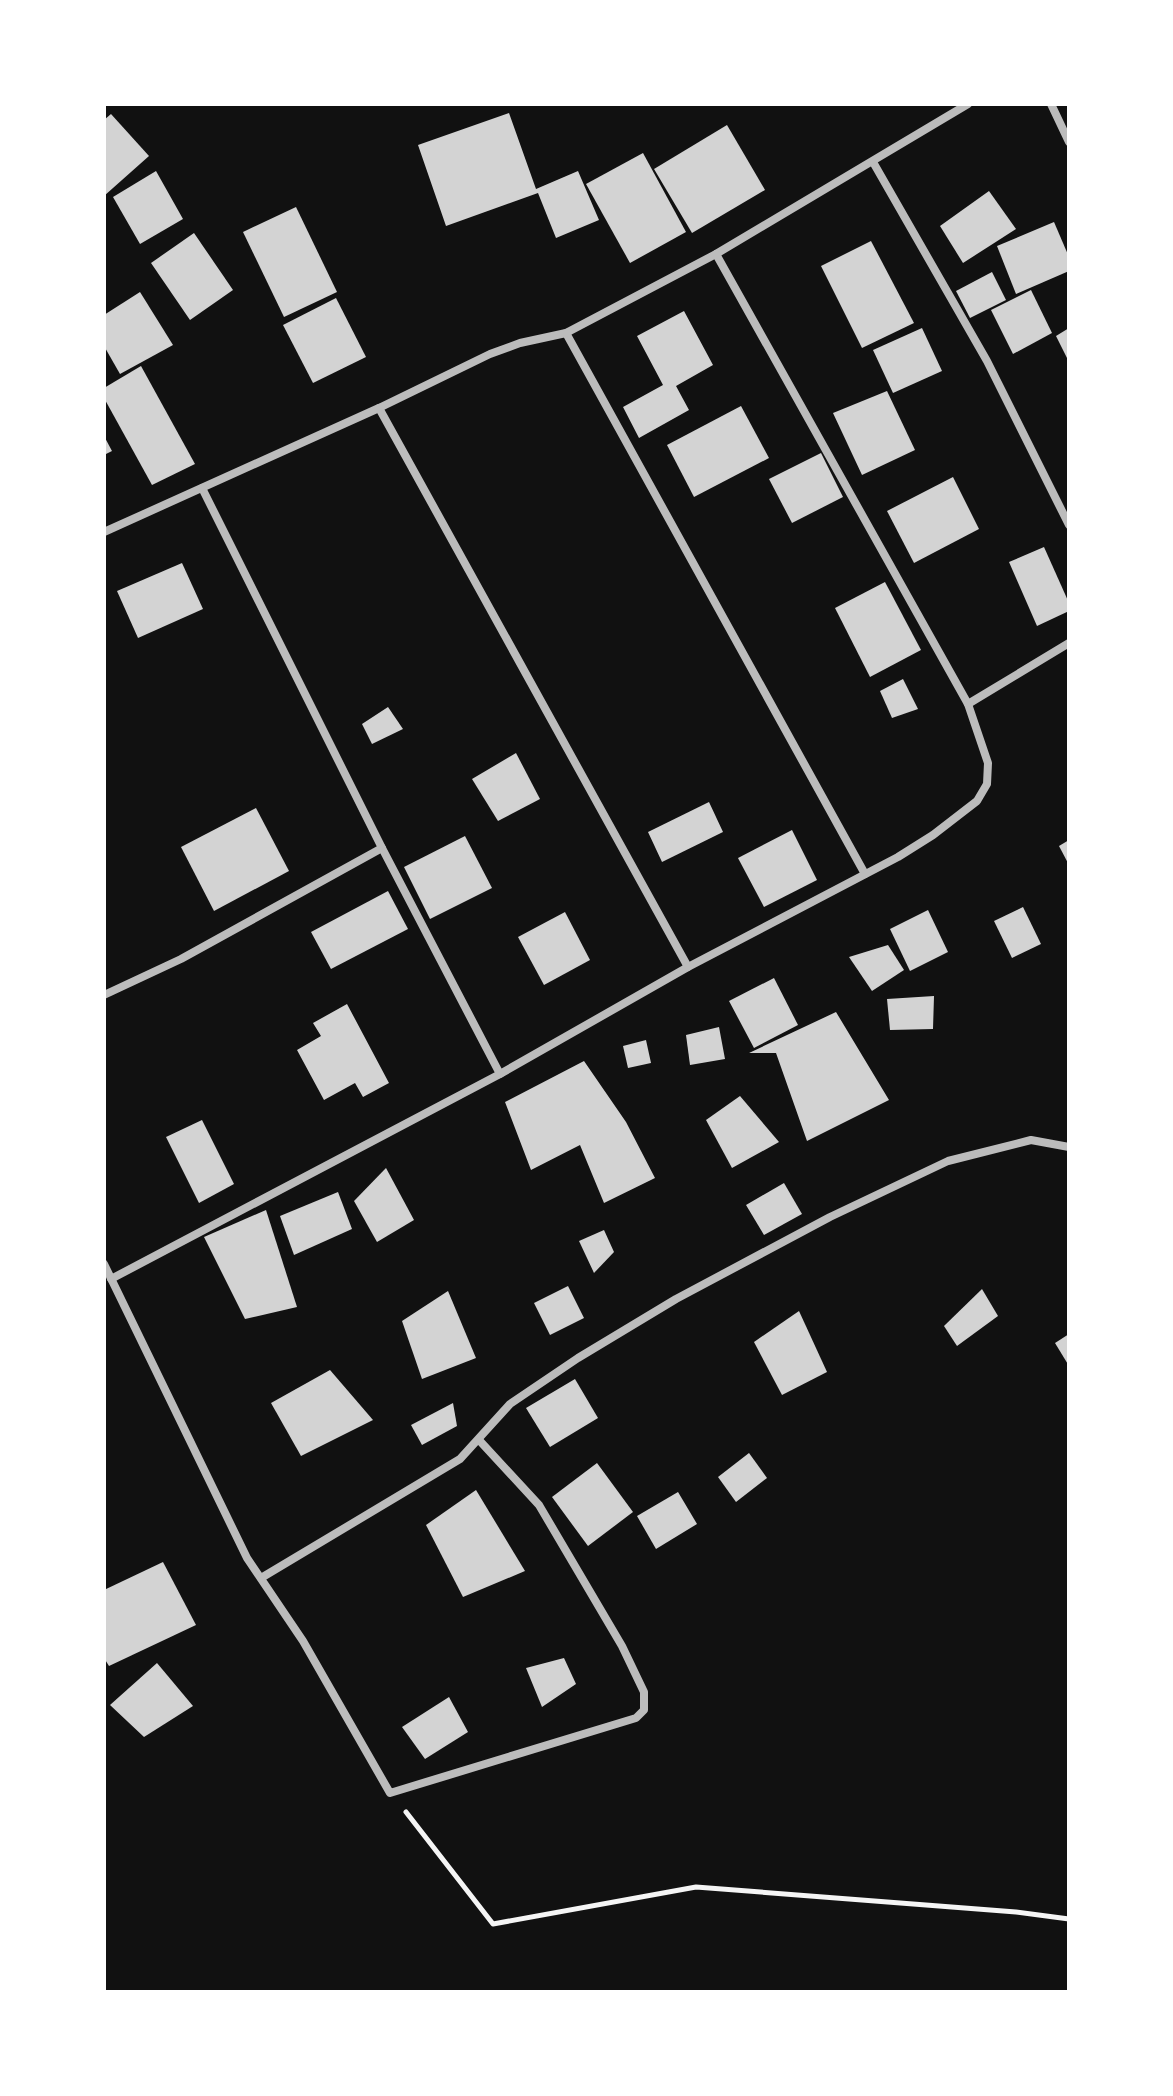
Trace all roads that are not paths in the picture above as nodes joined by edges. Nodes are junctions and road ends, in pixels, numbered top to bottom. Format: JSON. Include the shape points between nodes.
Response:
{"nodes":[{"id":1,"x":968,"y":104,"type":"edge"},
{"id":2,"x":1051,"y":104,"type":"edge"},
{"id":3,"x":1069,"y":142,"type":"edge"},
{"id":4,"x":873,"y":162,"type":"junction"},
{"id":5,"x":716,"y":254,"type":"junction"},
{"id":6,"x":566,"y":333,"type":"junction"},
{"id":7,"x":379,"y":408,"type":"junction"},
{"id":8,"x":202,"y":488,"type":"junction"},
{"id":9,"x":1069,"y":525,"type":"edge"},
{"id":10,"x":104,"y":532,"type":"edge"},
{"id":11,"x":1069,"y":643,"type":"edge"},
{"id":12,"x":968,"y":704,"type":"junction"},
{"id":13,"x":382,"y":848,"type":"junction"},
{"id":14,"x":865,"y":874,"type":"junction"},
{"id":15,"x":688,"y":967,"type":"junction"},
{"id":16,"x":104,"y":995,"type":"edge"},
{"id":17,"x":500,"y":1074,"type":"junction"},
{"id":18,"x":1069,"y":1147,"type":"edge"},
{"id":19,"x":104,"y":1264,"type":"edge"},
{"id":20,"x":111,"y":1279,"type":"junction"},
{"id":21,"x":479,"y":1440,"type":"junction"},
{"id":22,"x":261,"y":1578,"type":"junction"}],
"edges":[{"from":1,"to":4,"type":"street"},
{"from":2,"to":3,"type":"street"},
{"from":4,"to":5,"type":"street"},
{"from":4,"to":9,"type":"street","via":[[987,361]]},
{"from":5,"to":6,"type":"street"},
{"from":5,"to":12,"type":"street"},
{"from":6,"to":7,"type":"street","via":[[490,354]]},
{"from":6,"to":14,"type":"street"},
{"from":7,"to":8,"type":"street"},
{"from":7,"to":15,"type":"street"},
{"from":8,"to":10,"type":"street"},
{"from":8,"to":13,"type":"street"},
{"from":11,"to":12,"type":"street"},
{"from":12,"to":14,"type":"street","via":[[988,763],[984,793],[933,835]]},
{"from":13,"to":16,"type":"street","via":[[181,959]]},
{"from":13,"to":17,"type":"street"},
{"from":14,"to":15,"type":"street"},
{"from":15,"to":17,"type":"street"},
{"from":17,"to":20,"type":"street"},
{"from":18,"to":21,"type":"street","via":[[1031,1140],[948,1161],[830,1217],[578,1358],[510,1404]]},
{"from":19,"to":20,"type":"street"},
{"from":20,"to":22,"type":"street","via":[[233,1532]]},
{"from":21,"to":22,"type":"street","via":[[460,1459]]},
{"from":21,"to":22,"type":"street","via":[[539,1505],[622,1646],[644,1692],[644,1710],[636,1718],[390,1793]]}]}
